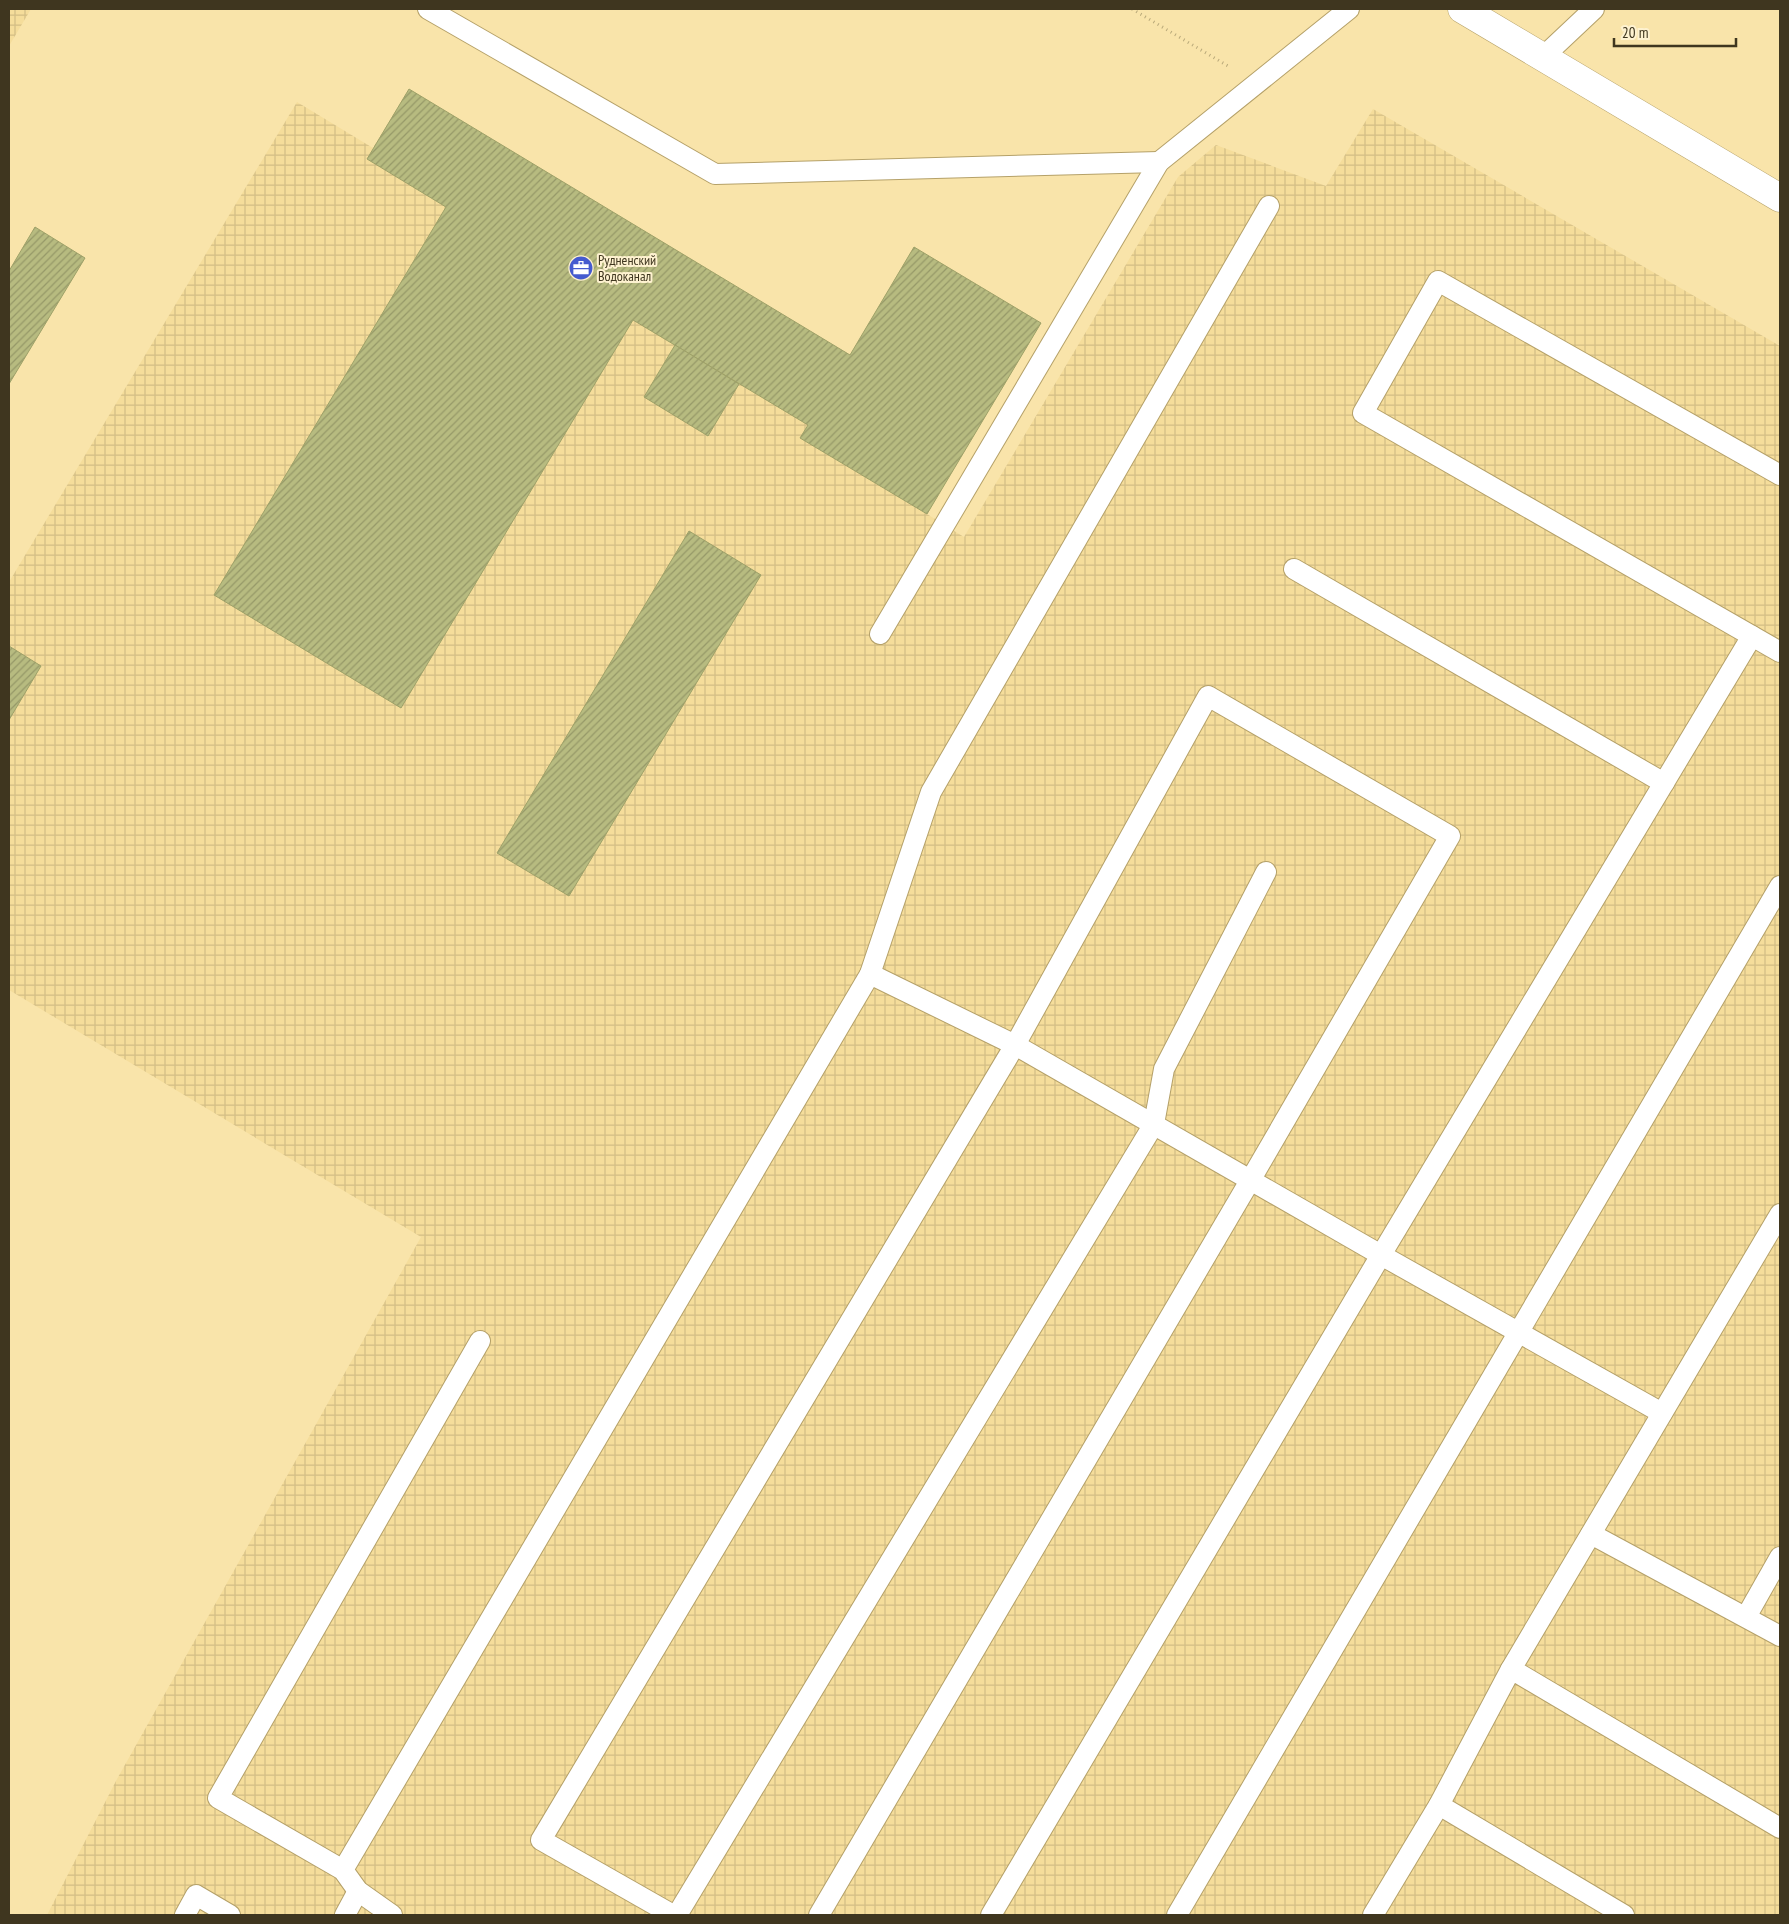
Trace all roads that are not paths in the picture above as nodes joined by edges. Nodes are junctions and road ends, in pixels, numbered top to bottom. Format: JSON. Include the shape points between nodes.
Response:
{"nodes":[{"id":1,"x":428,"y":9,"type":"edge"},
{"id":2,"x":1349,"y":9,"type":"edge"},
{"id":3,"x":1462,"y":9,"type":"edge"},
{"id":4,"x":1594,"y":9,"type":"edge"},
{"id":5,"x":1543,"y":57,"type":"junction"},
{"id":6,"x":1159,"y":162,"type":"junction"},
{"id":7,"x":1780,"y":198,"type":"edge"},
{"id":8,"x":1269,"y":206,"type":"dead end"},
{"id":9,"x":1780,"y":475,"type":"edge"},
{"id":10,"x":1294,"y":568,"type":"dead end"},
{"id":11,"x":880,"y":634,"type":"dead end"},
{"id":12,"x":1752,"y":636,"type":"junction"},
{"id":13,"x":1780,"y":652,"type":"edge"},
{"id":14,"x":1664,"y":783,"type":"junction"},
{"id":15,"x":1266,"y":872,"type":"dead end"},
{"id":16,"x":1780,"y":886,"type":"edge"},
{"id":17,"x":870,"y":974,"type":"junction"},
{"id":18,"x":1015,"y":1045,"type":"junction"},
{"id":19,"x":1154,"y":1124,"type":"junction"},
{"id":20,"x":1251,"y":1180,"type":"junction"},
{"id":21,"x":1780,"y":1214,"type":"edge"},
{"id":22,"x":1382,"y":1255,"type":"junction"},
{"id":23,"x":1518,"y":1333,"type":"junction"},
{"id":24,"x":480,"y":1341,"type":"dead end"},
{"id":25,"x":1662,"y":1413,"type":"junction"},
{"id":26,"x":1591,"y":1534,"type":"junction"},
{"id":27,"x":1780,"y":1557,"type":"edge"},
{"id":28,"x":1746,"y":1617,"type":"junction"},
{"id":29,"x":1780,"y":1636,"type":"edge"},
{"id":30,"x":1511,"y":1669,"type":"junction"},
{"id":31,"x":1439,"y":1805,"type":"junction"},
{"id":32,"x":1780,"y":1828,"type":"edge"},
{"id":33,"x":343,"y":1870,"type":"junction"},
{"id":34,"x":358,"y":1890,"type":"junction"},
{"id":35,"x":185,"y":1915,"type":"edge"},
{"id":36,"x":230,"y":1915,"type":"edge"},
{"id":37,"x":345,"y":1915,"type":"edge"},
{"id":38,"x":392,"y":1915,"type":"edge"},
{"id":39,"x":673,"y":1915,"type":"edge"},
{"id":40,"x":677,"y":1915,"type":"edge"},
{"id":41,"x":819,"y":1915,"type":"edge"},
{"id":42,"x":991,"y":1915,"type":"edge"},
{"id":43,"x":1177,"y":1915,"type":"edge"},
{"id":44,"x":1373,"y":1915,"type":"edge"},
{"id":45,"x":1624,"y":1915,"type":"edge"}],
"edges":[{"from":1,"to":6,"type":"lane","via":[[714,174]]},
{"from":2,"to":6,"type":"lane"},
{"from":3,"to":5,"type":"street"},
{"from":4,"to":5,"type":"lane"},
{"from":5,"to":7,"type":"street"},
{"from":6,"to":11,"type":"lane"},
{"from":8,"to":17,"type":"lane","via":[[931,792]]},
{"from":9,"to":12,"type":"lane","via":[[1438,281],[1363,414]]},
{"from":10,"to":14,"type":"lane"},
{"from":12,"to":13,"type":"lane"},
{"from":12,"to":14,"type":"lane"},
{"from":14,"to":22,"type":"lane"},
{"from":15,"to":19,"type":"lane","via":[[1164,1069]]},
{"from":16,"to":23,"type":"lane"},
{"from":17,"to":18,"type":"lane"},
{"from":17,"to":33,"type":"lane"},
{"from":18,"to":19,"type":"lane"},
{"from":18,"to":20,"type":"lane","via":[[1208,696],[1450,836]]},
{"from":18,"to":39,"type":"lane","via":[[541,1840]]},
{"from":19,"to":20,"type":"lane"},
{"from":19,"to":40,"type":"lane"},
{"from":20,"to":22,"type":"lane"},
{"from":20,"to":41,"type":"lane"},
{"from":21,"to":25,"type":"lane"},
{"from":22,"to":23,"type":"lane"},
{"from":22,"to":42,"type":"lane"},
{"from":23,"to":25,"type":"lane"},
{"from":23,"to":43,"type":"lane"},
{"from":24,"to":33,"type":"lane","via":[[218,1798]]},
{"from":25,"to":26,"type":"lane"},
{"from":26,"to":28,"type":"lane"},
{"from":26,"to":30,"type":"lane"},
{"from":27,"to":28,"type":"lane"},
{"from":28,"to":29,"type":"lane"},
{"from":30,"to":31,"type":"lane"},
{"from":30,"to":32,"type":"lane"},
{"from":31,"to":44,"type":"lane"},
{"from":31,"to":45,"type":"lane"},
{"from":33,"to":34,"type":"lane"},
{"from":34,"to":37,"type":"lane"},
{"from":34,"to":38,"type":"lane"},
{"from":35,"to":36,"type":"lane","via":[[196,1895]]}]}
